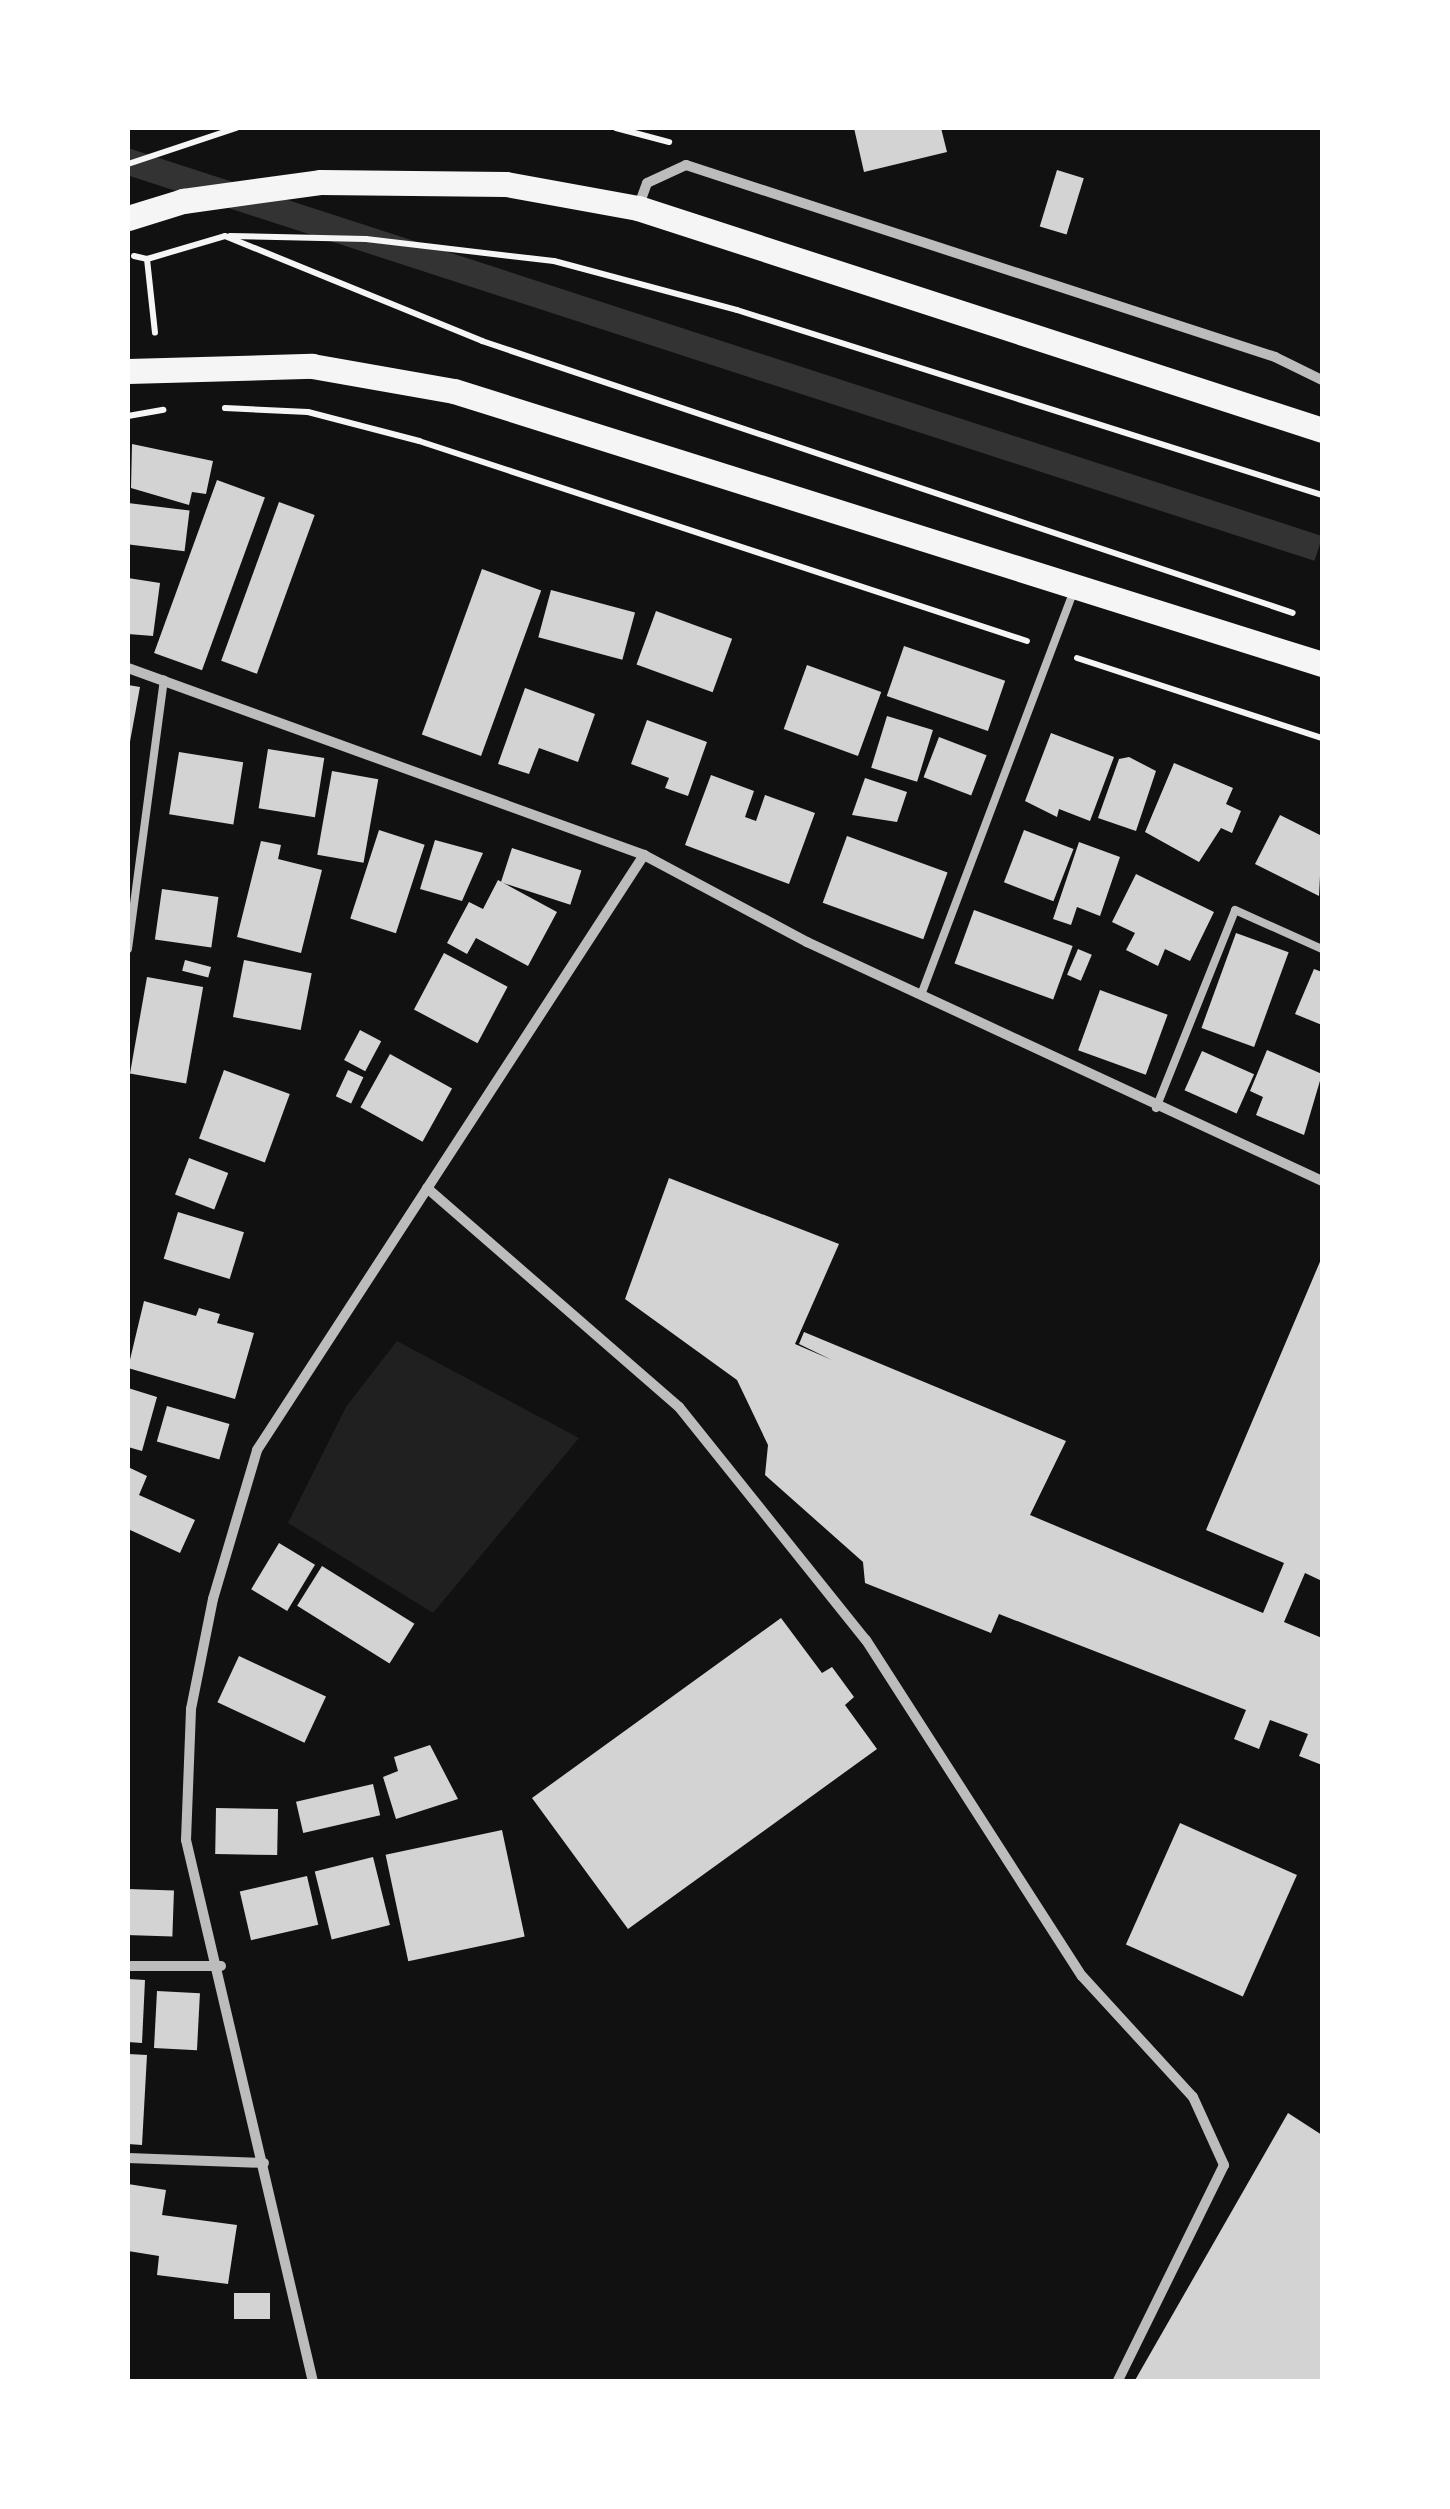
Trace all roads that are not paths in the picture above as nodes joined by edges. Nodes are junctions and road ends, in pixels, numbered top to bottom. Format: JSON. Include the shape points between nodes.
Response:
{"nodes":[{"id":1,"x":638,"y":208,"type":"junction"},
{"id":2,"x":128,"y":218,"type":"edge"},
{"id":3,"x":128,"y":371,"type":"edge"},
{"id":4,"x":1322,"y":380,"type":"edge"},
{"id":5,"x":1322,"y":430,"type":"edge"},
{"id":6,"x":1075,"y":586,"type":"junction"},
{"id":7,"x":1322,"y":664,"type":"edge"},
{"id":8,"x":128,"y":668,"type":"edge"},
{"id":9,"x":164,"y":679,"type":"junction"},
{"id":10,"x":644,"y":856,"type":"junction"},
{"id":11,"x":128,"y":949,"type":"edge"},
{"id":12,"x":1322,"y":949,"type":"edge"},
{"id":13,"x":921,"y":995,"type":"junction"},
{"id":14,"x":1156,"y":1108,"type":"junction"},
{"id":15,"x":1322,"y":1180,"type":"edge"},
{"id":16,"x":427,"y":1188,"type":"junction"},
{"id":17,"x":128,"y":1966,"type":"edge"},
{"id":18,"x":221,"y":1966,"type":"junction"},
{"id":19,"x":128,"y":2158,"type":"edge"},
{"id":20,"x":264,"y":2163,"type":"junction"},
{"id":21,"x":314,"y":2382,"type":"edge"},
{"id":22,"x":1118,"y":2382,"type":"edge"}],
"edges":[{"from":1,"to":2,"type":"main road","via":[[506,184],[320,182],[182,201]]},
{"from":1,"to":4,"type":"street","via":[[647,183],[686,166],[1275,356]]},
{"from":1,"to":5,"type":"main road"},
{"from":3,"to":6,"type":"main road","via":[[312,366],[438,387]]},
{"from":6,"to":7,"type":"main road"},
{"from":6,"to":13,"type":"lane"},
{"from":8,"to":9,"type":"street"},
{"from":9,"to":10,"type":"street"},
{"from":9,"to":11,"type":"lane"},
{"from":10,"to":13,"type":"street"},
{"from":10,"to":16,"type":"street"},
{"from":12,"to":14,"type":"lane","via":[[1235,910]]},
{"from":13,"to":14,"type":"street"},
{"from":14,"to":15,"type":"street"},
{"from":16,"to":18,"type":"street","via":[[257,1450],[222,1564],[191,1709],[186,1782],[186,1840]]},
{"from":16,"to":22,"type":"street","via":[[679,1407],[866,1640],[1082,1976],[1194,2097],[1224,2164]]},
{"from":17,"to":18,"type":"street"},
{"from":18,"to":20,"type":"street"},
{"from":19,"to":20,"type":"street"},
{"from":20,"to":21,"type":"street"}]}
